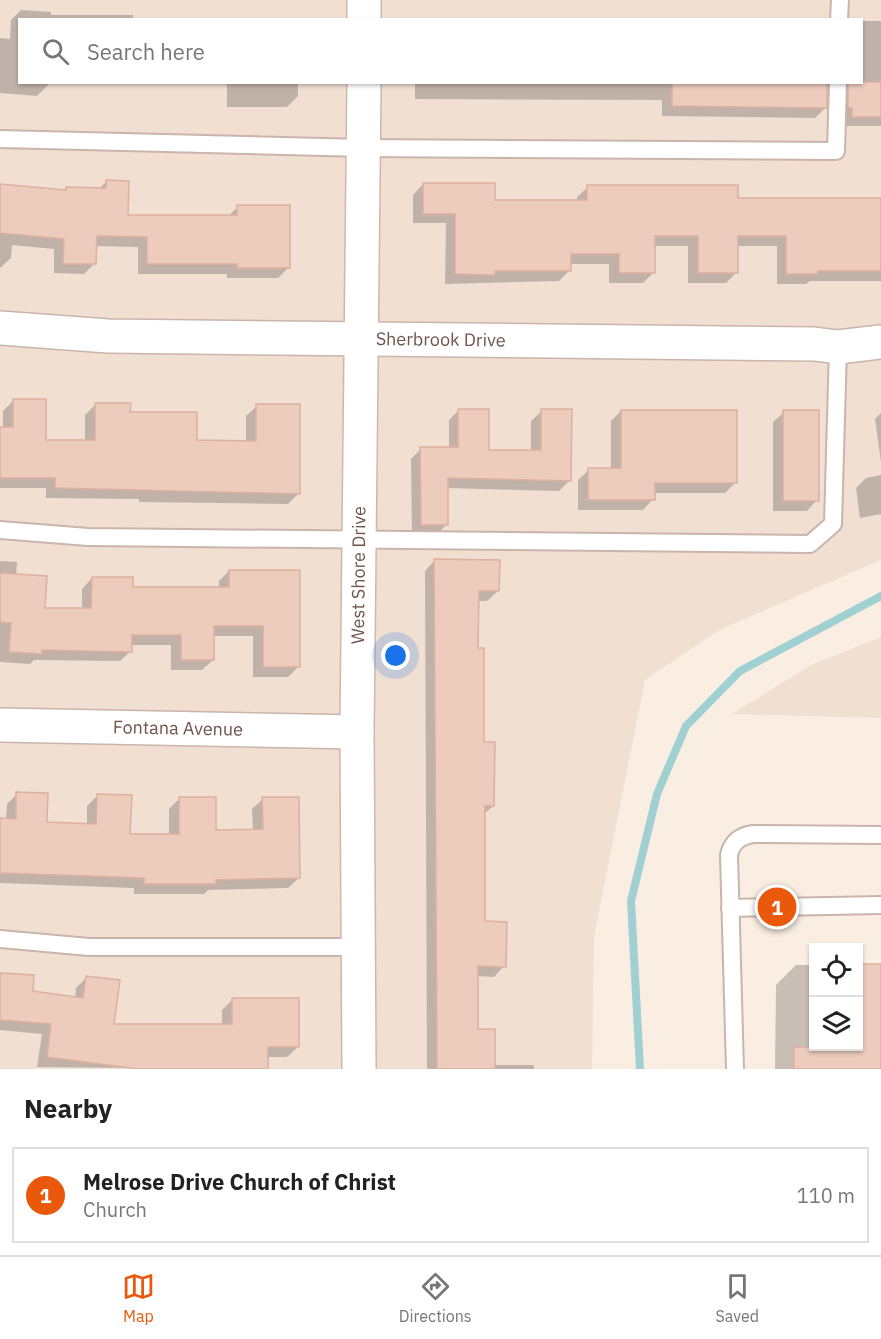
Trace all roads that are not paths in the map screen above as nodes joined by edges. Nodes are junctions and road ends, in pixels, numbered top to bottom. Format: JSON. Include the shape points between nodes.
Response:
{"nodes":[{"id":1,"x":364,"y":0,"type":"edge"},
{"id":2,"x":840,"y":0,"type":"edge"},
{"id":3,"x":364,"y":18,"type":"edge"},
{"id":4,"x":839,"y":18,"type":"edge"},
{"id":5,"x":364,"y":84,"type":"edge"},
{"id":6,"x":838,"y":84,"type":"edge"},
{"id":7,"x":0,"y":139,"type":"edge"},
{"id":8,"x":363,"y":148,"type":"junction"},
{"id":9,"x":0,"y":328,"type":"edge"},
{"id":10,"x":361,"y":340,"type":"junction"},
{"id":11,"x":881,"y":342,"type":"edge"},
{"id":12,"x":838,"y":346,"type":"junction"},
{"id":13,"x":0,"y":530,"type":"edge"},
{"id":14,"x":359,"y":540,"type":"junction"},
{"id":15,"x":0,"y":724,"type":"edge"},
{"id":16,"x":357,"y":732,"type":"junction"},
{"id":17,"x":881,"y":835,"type":"edge"},
{"id":18,"x":881,"y":905,"type":"edge"},
{"id":19,"x":730,"y":908,"type":"junction"},
{"id":20,"x":0,"y":939,"type":"edge"},
{"id":21,"x":357,"y":947,"type":"junction"},
{"id":22,"x":358,"y":1069,"type":"edge"},
{"id":23,"x":735,"y":1069,"type":"edge"}],
"edges":[{"from":1,"to":3,"type":"street"},
{"from":2,"to":4,"type":"lane"},
{"from":5,"to":8,"type":"street","name":"West Shore Drive"},
{"from":6,"to":8,"type":"lane","via":[[836,151]]},
{"from":7,"to":8,"type":"lane"},
{"from":8,"to":10,"type":"street","name":"West Shore Drive"},
{"from":9,"to":10,"type":"street","name":"Sherbrook Drive","via":[[108,336]]},
{"from":10,"to":12,"type":"street","name":"Sherbrook Drive"},
{"from":10,"to":14,"type":"street","name":"West Shore Drive"},
{"from":11,"to":12,"type":"street","name":"Sherbrook Drive"},
{"from":12,"to":14,"type":"lane","via":[[833,524],[810,544]]},
{"from":13,"to":14,"type":"lane","via":[[88,537]]},
{"from":14,"to":16,"type":"street","name":"West Shore Drive"},
{"from":15,"to":16,"type":"street","name":"Fontana Avenue"},
{"from":16,"to":21,"type":"street","name":"West Shore Drive"},
{"from":17,"to":19,"type":"lane","via":[[745,835],[731,847],[729,855]]},
{"from":18,"to":19,"type":"lane"},
{"from":19,"to":23,"type":"lane"},
{"from":20,"to":21,"type":"lane","via":[[89,947]]},
{"from":21,"to":22,"type":"street","name":"West Shore Drive"}]}
